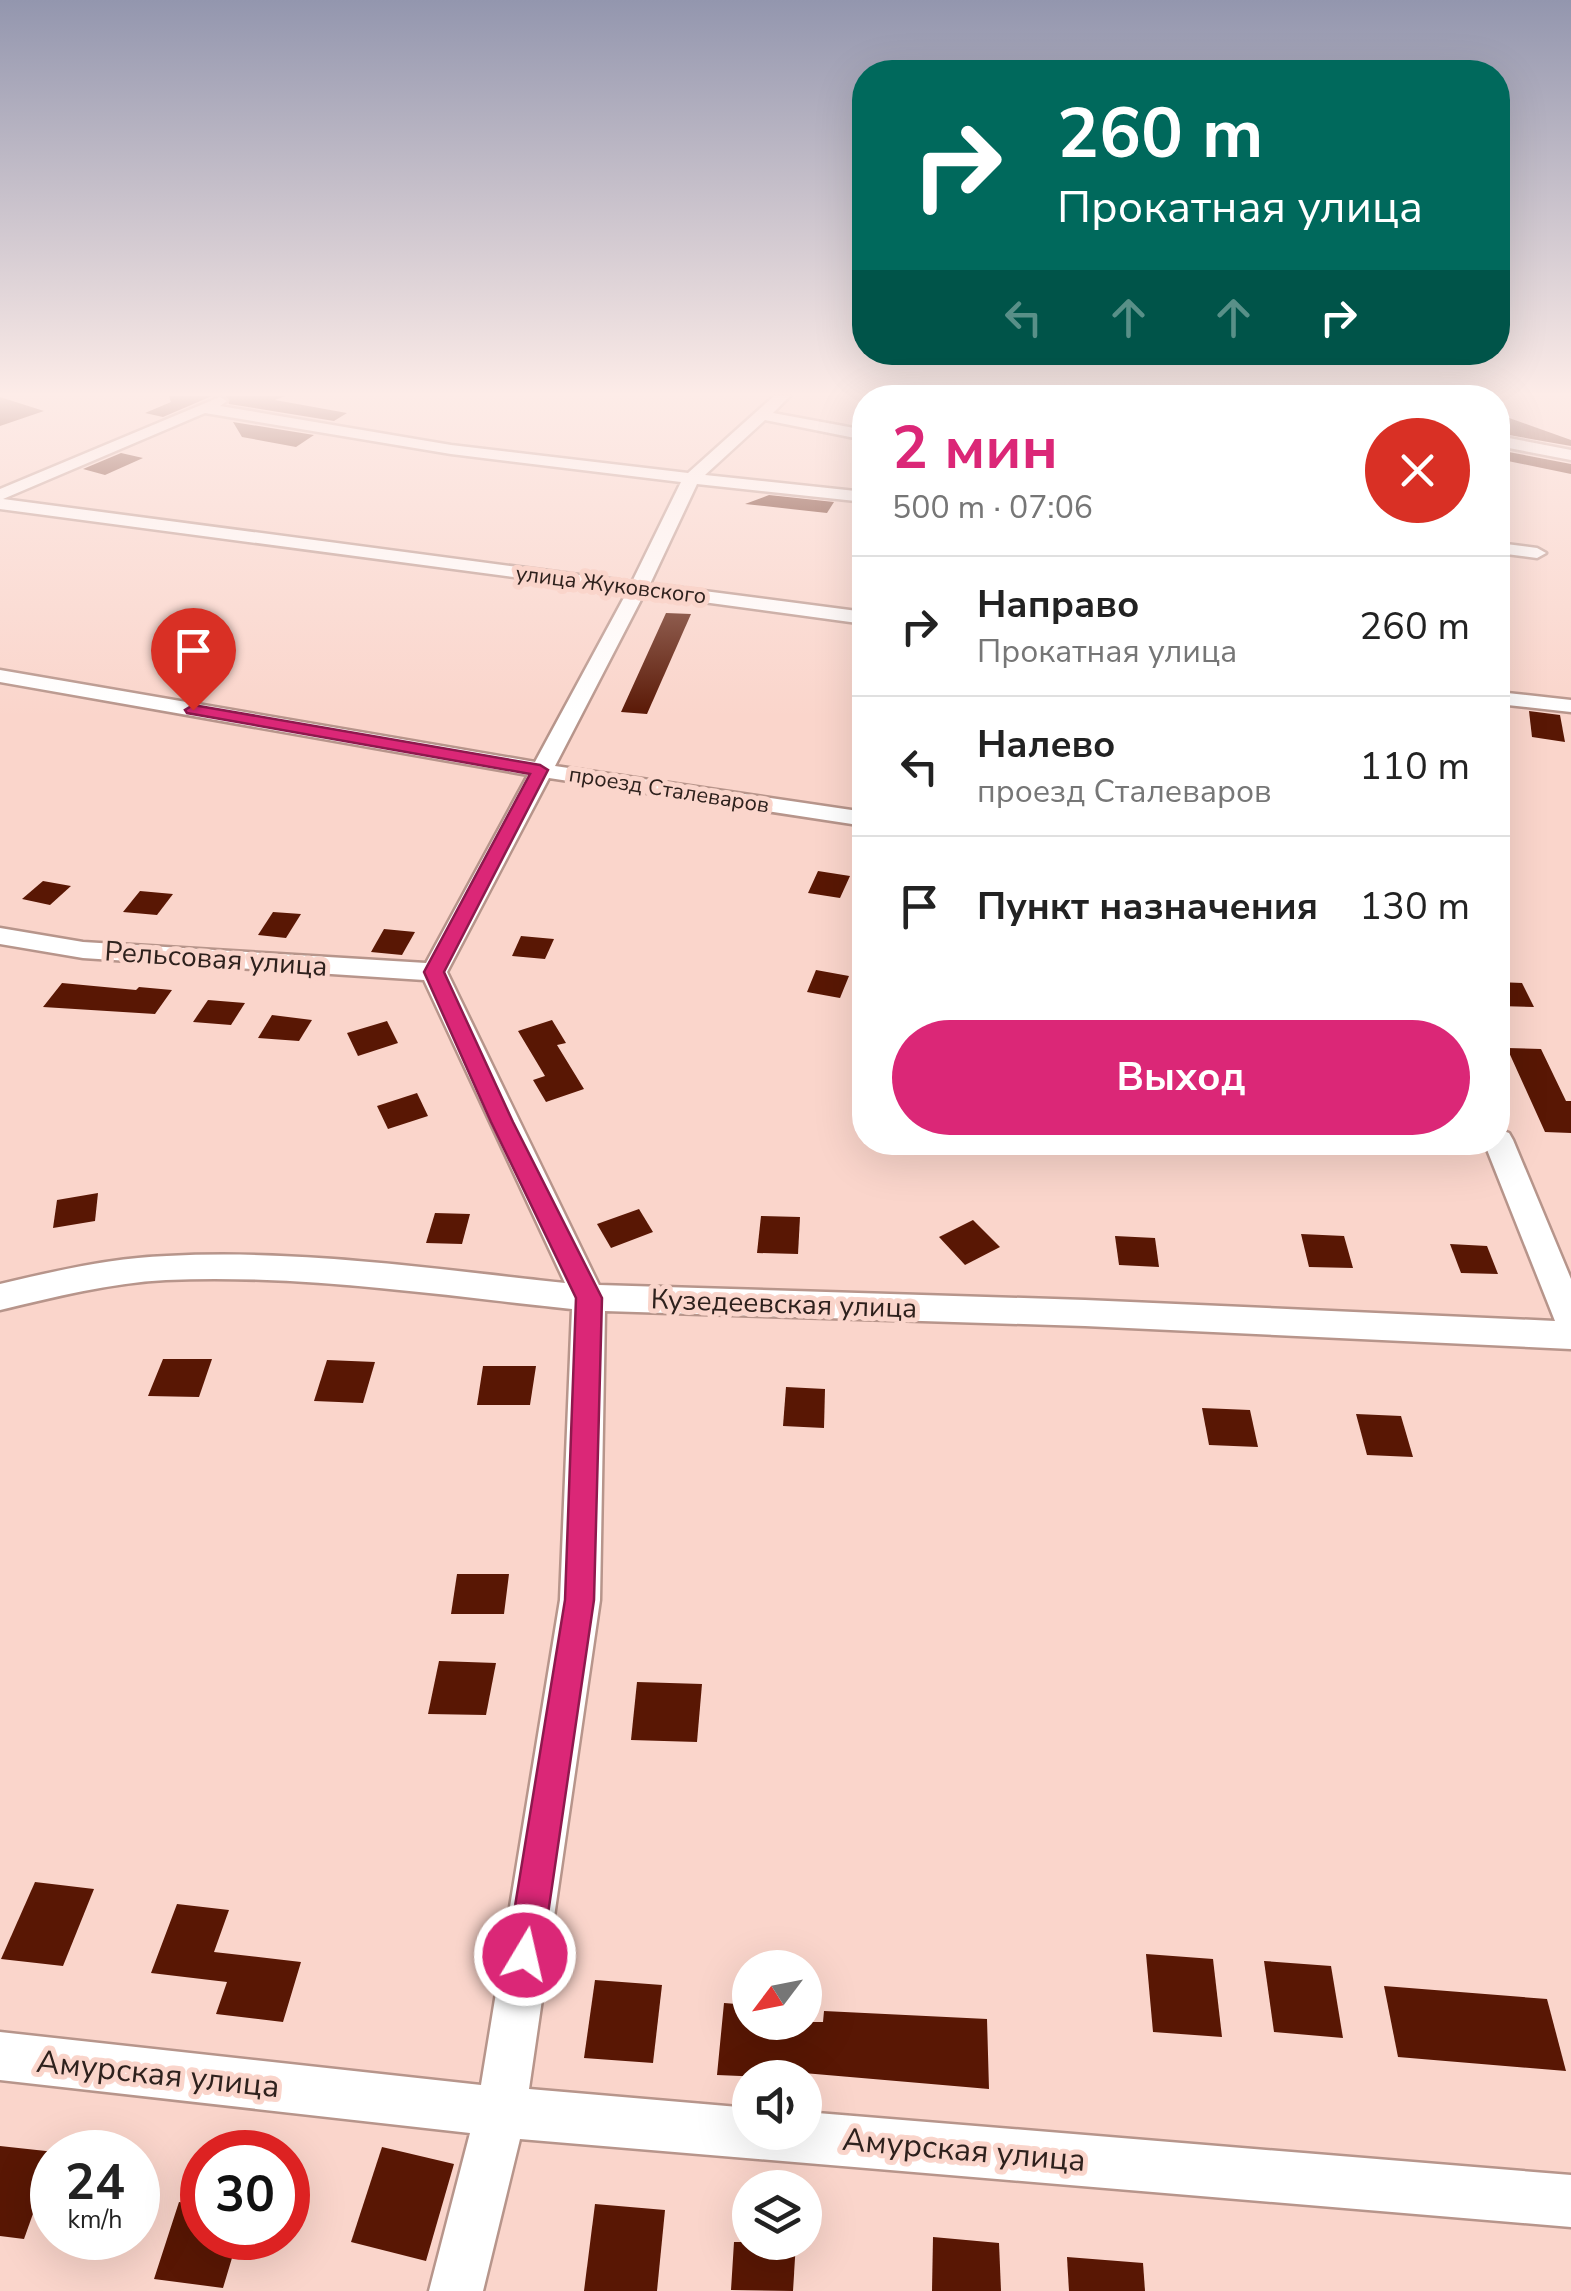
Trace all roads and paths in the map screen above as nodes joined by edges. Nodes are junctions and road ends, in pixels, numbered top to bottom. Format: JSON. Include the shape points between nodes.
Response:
{"nodes":[{"id":1,"x":679,"y":503,"type":"edge"},
{"id":2,"x":0,"y":504,"type":"edge"},
{"id":3,"x":1510,"y":550,"type":"edge"},
{"id":4,"x":1537,"y":553,"type":"dead end"},
{"id":5,"x":638,"y":589,"type":"junction"},
{"id":6,"x":852,"y":616,"type":"edge"},
{"id":7,"x":0,"y":676,"type":"edge"},
{"id":8,"x":1510,"y":699,"type":"edge"},
{"id":9,"x":1571,"y":706,"type":"edge"},
{"id":10,"x":540,"y":770,"type":"junction"},
{"id":11,"x":852,"y":817,"type":"edge"},
{"id":12,"x":0,"y":936,"type":"edge"},
{"id":13,"x":434,"y":972,"type":"junction"},
{"id":14,"x":1504,"y":1155,"type":"edge"},
{"id":15,"x":0,"y":1296,"type":"edge"},
{"id":16,"x":589,"y":1298,"type":"junction"},
{"id":17,"x":1571,"y":1319,"type":"edge"},
{"id":18,"x":1571,"y":1335,"type":"edge"},
{"id":19,"x":0,"y":2056,"type":"edge"},
{"id":20,"x":500,"y":2112,"type":"junction"},
{"id":21,"x":1571,"y":2201,"type":"edge"},
{"id":22,"x":456,"y":2291,"type":"edge"}],
"edges":[{"from":1,"to":5,"type":"street"},
{"from":2,"to":5,"type":"street","name":"улица Жуковского"},
{"from":3,"to":4,"type":"street"},
{"from":5,"to":6,"type":"street","name":"улица Жуковского"},
{"from":5,"to":10,"type":"street"},
{"from":7,"to":10,"type":"street","name":"проезд Сталеваров"},
{"from":8,"to":9,"type":"street"},
{"from":10,"to":11,"type":"street","name":"проезд Сталеваров"},
{"from":10,"to":13,"type":"street"},
{"from":12,"to":13,"type":"street","name":"Рельсовая улица","via":[[84,950]]},
{"from":13,"to":16,"type":"street"},
{"from":14,"to":17,"type":"street"},
{"from":15,"to":16,"type":"street","name":"Кузедеевская улица","via":[[84,1277],[186,1268],[304,1269]]},
{"from":16,"to":18,"type":"street","name":"Кузедеевская улица"},
{"from":16,"to":20,"type":"street","via":[[580,1600]]},
{"from":19,"to":20,"type":"street","name":"Амурская улица"},
{"from":20,"to":21,"type":"street","name":"Амурская улица"},
{"from":20,"to":22,"type":"street"}]}
